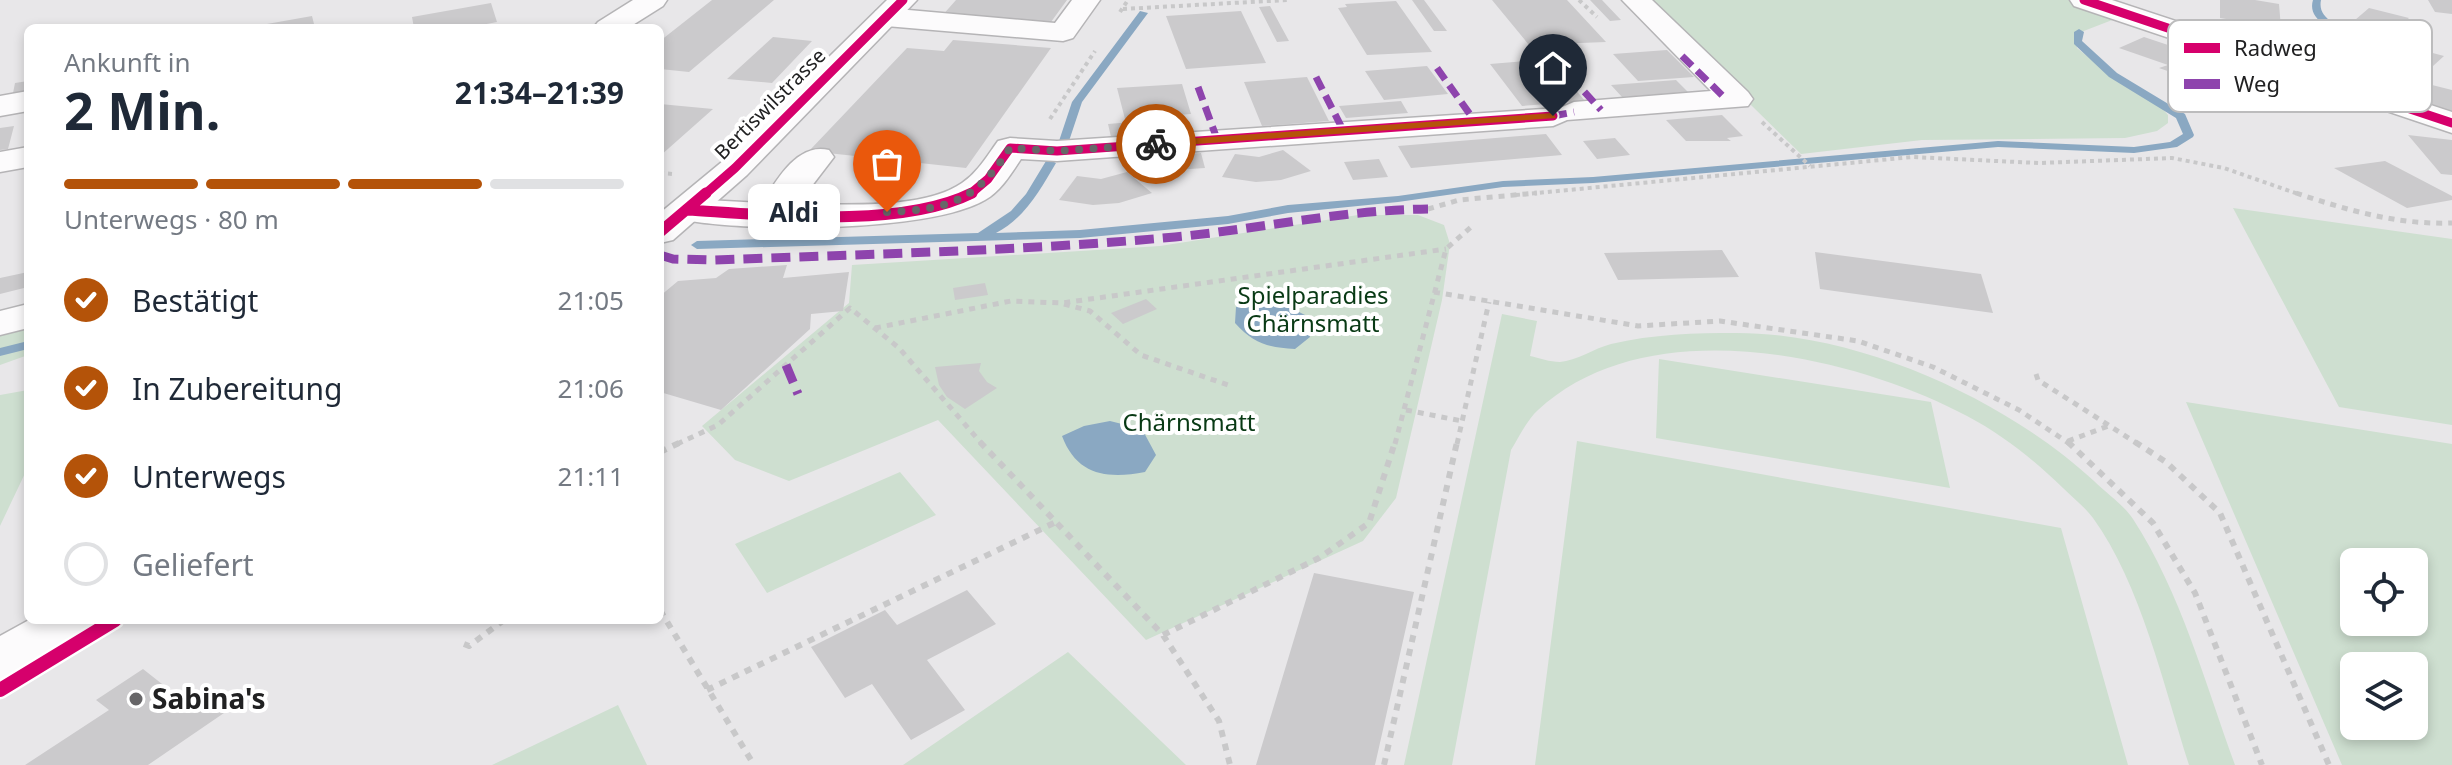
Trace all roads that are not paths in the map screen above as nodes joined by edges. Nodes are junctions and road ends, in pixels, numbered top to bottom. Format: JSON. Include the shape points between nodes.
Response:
{"nodes":[{"id":1,"x":653,"y":0,"type":"edge"},
{"id":2,"x":1086,"y":0,"type":"edge"},
{"id":3,"x":1636,"y":0,"type":"edge"},
{"id":4,"x":2084,"y":0,"type":"edge"},
{"id":5,"x":894,"y":8,"type":"edge"},
{"id":6,"x":2177,"y":20,"type":"edge"},
{"id":7,"x":614,"y":24,"type":"edge"},
{"id":8,"x":24,"y":102,"type":"edge"},
{"id":9,"x":0,"y":106,"type":"edge"},
{"id":10,"x":2423,"y":112,"type":"edge"},
{"id":11,"x":1038,"y":122,"type":"road end"},
{"id":12,"x":2452,"y":123,"type":"edge"},
{"id":13,"x":1010,"y":148,"type":"junction"},
{"id":14,"x":817,"y":157,"type":"dead end"},
{"id":15,"x":24,"y":158,"type":"edge"},
{"id":16,"x":0,"y":162,"type":"edge"},
{"id":17,"x":688,"y":210,"type":"junction"},
{"id":18,"x":773,"y":214,"type":"junction"},
{"id":19,"x":664,"y":229,"type":"edge"},
{"id":20,"x":24,"y":317,"type":"edge"},
{"id":21,"x":0,"y":323,"type":"edge"},
{"id":22,"x":66,"y":624,"type":"edge"},
{"id":23,"x":0,"y":663,"type":"edge"}],
"edges":[{"from":1,"to":7,"type":"street"},
{"from":2,"to":5,"type":"street","via":[[1063,32]]},
{"from":3,"to":13,"type":"street","via":[[1737,99],[1057,151]]},
{"from":4,"to":6,"type":"street"},
{"from":5,"to":17,"type":"street","name":"Bertiswilstrasse"},
{"from":8,"to":9,"type":"street"},
{"from":10,"to":12,"type":"street"},
{"from":11,"to":13,"type":"street"},
{"from":13,"to":18,"type":"street","via":[[984,184],[956,201],[913,211]]},
{"from":14,"to":18,"type":"street"},
{"from":15,"to":16,"type":"street"},
{"from":17,"to":18,"type":"street"},
{"from":17,"to":19,"type":"street","name":"Bertiswilstrasse"},
{"from":20,"to":21,"type":"street"},
{"from":22,"to":23,"type":"street"}]}
